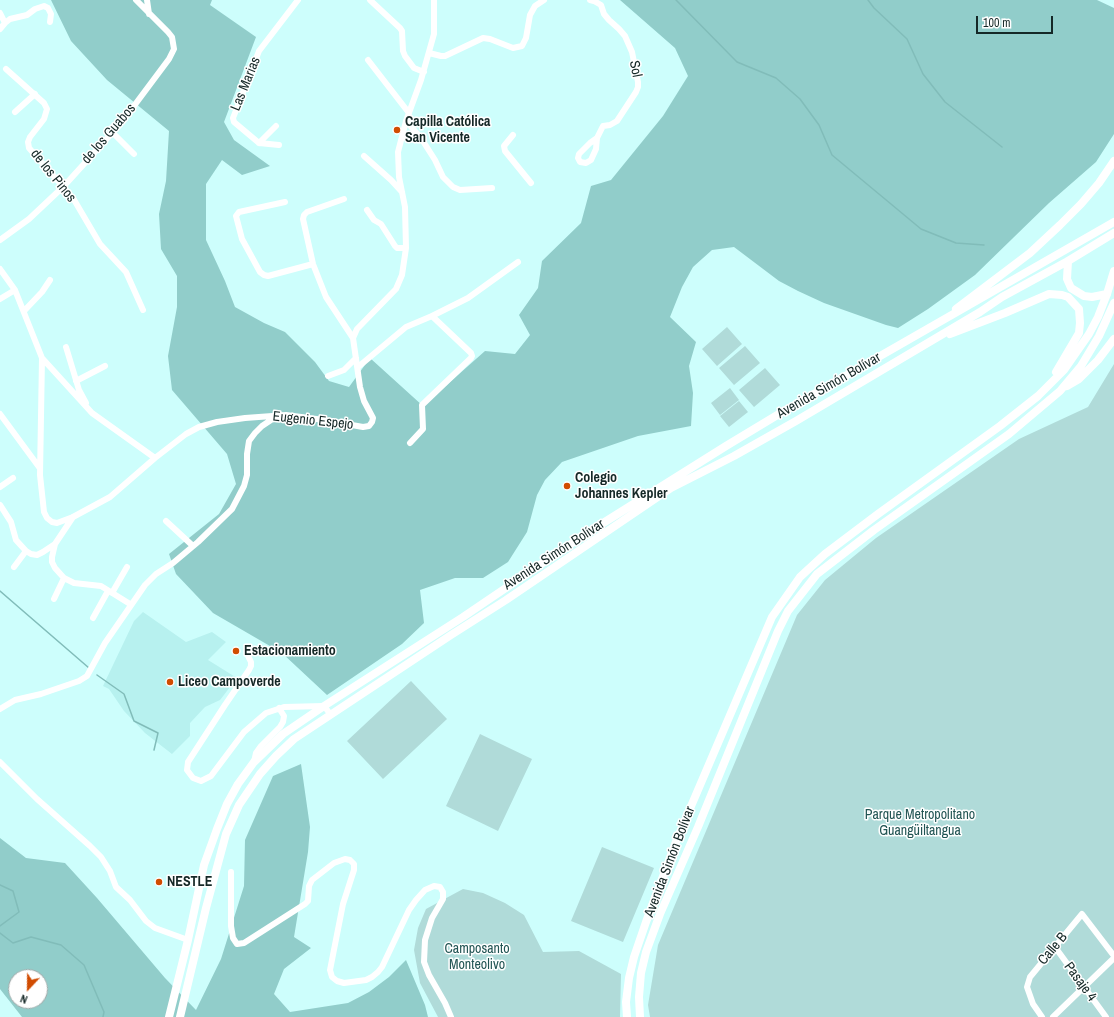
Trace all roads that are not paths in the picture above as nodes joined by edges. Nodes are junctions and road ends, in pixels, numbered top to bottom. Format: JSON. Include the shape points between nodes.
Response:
{"nodes":[{"id":1,"x":136,"y":0,"type":"edge"},
{"id":2,"x":147,"y":0,"type":"edge"},
{"id":3,"x":298,"y":0,"type":"edge"},
{"id":4,"x":370,"y":0,"type":"edge"},
{"id":5,"x":434,"y":0,"type":"edge"},
{"id":6,"x":544,"y":0,"type":"edge"},
{"id":7,"x":590,"y":0,"type":"edge"},
{"id":8,"x":0,"y":13,"type":"edge"},
{"id":9,"x":149,"y":14,"type":"junction"},
{"id":10,"x":5,"y":22,"type":"junction"},
{"id":11,"x":50,"y":22,"type":"dead end"},
{"id":12,"x":0,"y":29,"type":"edge"},
{"id":13,"x":429,"y":53,"type":"junction"},
{"id":14,"x":368,"y":60,"type":"dead end"},
{"id":15,"x":6,"y":69,"type":"dead end"},
{"id":16,"x":424,"y":72,"type":"junction"},
{"id":17,"x":35,"y":94,"type":"junction"},
{"id":18,"x":15,"y":112,"type":"dead end"},
{"id":19,"x":408,"y":113,"type":"junction"},
{"id":20,"x":406,"y":121,"type":"junction"},
{"id":21,"x":276,"y":126,"type":"dead end"},
{"id":22,"x":112,"y":132,"type":"junction"},
{"id":23,"x":514,"y":135,"type":"dead end"},
{"id":24,"x":597,"y":138,"type":"dead end"},
{"id":25,"x":259,"y":144,"type":"junction"},
{"id":26,"x":278,"y":145,"type":"dead end"},
{"id":27,"x":134,"y":154,"type":"dead end"},
{"id":28,"x":364,"y":156,"type":"dead end"},
{"id":29,"x":1114,"y":161,"type":"edge"},
{"id":30,"x":531,"y":183,"type":"dead end"},
{"id":31,"x":64,"y":186,"type":"junction"},
{"id":32,"x":492,"y":188,"type":"dead end"},
{"id":33,"x":402,"y":193,"type":"junction"},
{"id":34,"x":344,"y":199,"type":"dead end"},
{"id":35,"x":285,"y":202,"type":"dead end"},
{"id":36,"x":367,"y":210,"type":"dead end"},
{"id":37,"x":1114,"y":222,"type":"edge"},
{"id":38,"x":1114,"y":233,"type":"edge"},
{"id":39,"x":0,"y":240,"type":"edge"},
{"id":40,"x":406,"y":248,"type":"junction"},
{"id":41,"x":1068,"y":261,"type":"junction"},
{"id":42,"x":518,"y":262,"type":"dead end"},
{"id":43,"x":314,"y":264,"type":"junction"},
{"id":44,"x":0,"y":269,"type":"edge"},
{"id":45,"x":1114,"y":271,"type":"edge"},
{"id":46,"x":50,"y":280,"type":"dead end"},
{"id":47,"x":15,"y":290,"type":"junction"},
{"id":48,"x":1107,"y":294,"type":"junction"},
{"id":49,"x":0,"y":298,"type":"edge"},
{"id":50,"x":1114,"y":303,"type":"edge"},
{"id":51,"x":143,"y":310,"type":"dead end"},
{"id":52,"x":24,"y":311,"type":"junction"},
{"id":53,"x":432,"y":316,"type":"junction"},
{"id":54,"x":942,"y":322,"type":"junction"},
{"id":55,"x":353,"y":338,"type":"junction"},
{"id":56,"x":1114,"y":339,"type":"edge"},
{"id":57,"x":925,"y":344,"type":"junction"},
{"id":58,"x":66,"y":347,"type":"dead end"},
{"id":59,"x":42,"y":358,"type":"junction"},
{"id":60,"x":356,"y":358,"type":"junction"},
{"id":61,"x":105,"y":366,"type":"dead end"},
{"id":62,"x":358,"y":367,"type":"junction"},
{"id":63,"x":328,"y":376,"type":"dead end"},
{"id":64,"x":76,"y":381,"type":"junction"},
{"id":65,"x":1048,"y":386,"type":"junction"},
{"id":66,"x":1060,"y":391,"type":"junction"},
{"id":67,"x":92,"y":413,"type":"junction"},
{"id":68,"x":0,"y":414,"type":"edge"},
{"id":69,"x":286,"y":415,"type":"junction"},
{"id":70,"x":410,"y":443,"type":"dead end"},
{"id":71,"x":155,"y":458,"type":"junction"},
{"id":72,"x":39,"y":467,"type":"junction"},
{"id":73,"x":12,"y":478,"type":"dead end"},
{"id":74,"x":0,"y":487,"type":"edge"},
{"id":75,"x":0,"y":507,"type":"edge"},
{"id":76,"x":73,"y":517,"type":"junction"},
{"id":77,"x":166,"y":521,"type":"dead end"},
{"id":78,"x":55,"y":544,"type":"junction"},
{"id":79,"x":193,"y":546,"type":"junction"},
{"id":80,"x":26,"y":551,"type":"junction"},
{"id":81,"x":14,"y":567,"type":"dead end"},
{"id":82,"x":127,"y":567,"type":"dead end"},
{"id":83,"x":64,"y":578,"type":"junction"},
{"id":84,"x":110,"y":592,"type":"junction"},
{"id":85,"x":54,"y":599,"type":"dead end"},
{"id":86,"x":130,"y":604,"type":"junction"},
{"id":87,"x":93,"y":618,"type":"dead end"},
{"id":88,"x":247,"y":654,"type":"dead end"},
{"id":89,"x":324,"y":706,"type":"junction"},
{"id":90,"x":279,"y":708,"type":"junction"},
{"id":91,"x":0,"y":709,"type":"edge"},
{"id":92,"x":331,"y":715,"type":"junction"},
{"id":93,"x":0,"y":762,"type":"edge"},
{"id":94,"x":254,"y":762,"type":"junction"},
{"id":95,"x":705,"y":773,"type":"junction"},
{"id":96,"x":718,"y":777,"type":"junction"},
{"id":97,"x":231,"y":872,"type":"dead end"},
{"id":98,"x":188,"y":940,"type":"junction"},
{"id":99,"x":1055,"y":947,"type":"junction"},
{"id":100,"x":1114,"y":957,"type":"edge"},
{"id":101,"x":1083,"y":987,"type":"junction"},
{"id":102,"x":169,"y":1017,"type":"edge"},
{"id":103,"x":180,"y":1017,"type":"edge"},
{"id":104,"x":451,"y":1017,"type":"edge"},
{"id":105,"x":627,"y":1017,"type":"edge"},
{"id":106,"x":640,"y":1017,"type":"edge"},
{"id":107,"x":1042,"y":1017,"type":"edge"},
{"id":108,"x":1053,"y":1017,"type":"edge"},
{"id":109,"x":1106,"y":1017,"type":"edge"}],
"edges":[{"from":1,"to":9,"type":"street","name":"de los Guabos"},
{"from":2,"to":9,"type":"street"},
{"from":3,"to":25,"type":"street","name":"Las Marias","via":[[259,51],[233,118],[234,122]]},
{"from":4,"to":16,"type":"street","via":[[400,28],[405,56],[414,68]]},
{"from":5,"to":13,"type":"street","via":[[434,34]]},
{"from":6,"to":13,"type":"street","via":[[535,6],[530,15],[522,46],[513,48],[483,38],[446,56]]},
{"from":7,"to":24,"type":"street","name":"Sol","via":[[600,5],[604,14],[625,36],[632,52],[638,82],[636,92],[617,121],[603,126]]},
{"from":8,"to":10,"type":"street"},
{"from":9,"to":22,"type":"street","name":"de los Guabos","via":[[172,37],[174,49],[156,77]]},
{"from":10,"to":11,"type":"street","via":[[44,6],[51,14]]},
{"from":10,"to":12,"type":"street"},
{"from":13,"to":16,"type":"street"},
{"from":14,"to":19,"type":"street"},
{"from":15,"to":17,"type":"street","name":"de los Pinos"},
{"from":16,"to":19,"type":"street"},
{"from":17,"to":18,"type":"street"},
{"from":17,"to":31,"type":"street","name":"de los Pinos","via":[[47,109],[44,119],[30,137],[29,148]]},
{"from":19,"to":20,"type":"street"},
{"from":20,"to":32,"type":"street","via":[[421,138],[444,177],[453,187],[460,190]]},
{"from":20,"to":33,"type":"street","via":[[398,152]]},
{"from":21,"to":25,"type":"street"},
{"from":22,"to":27,"type":"street"},
{"from":22,"to":31,"type":"street","name":"de los Guabos"},
{"from":23,"to":30,"type":"street","via":[[504,146],[505,151]]},
{"from":25,"to":26,"type":"street"},
{"from":28,"to":33,"type":"street"},
{"from":29,"to":54,"type":"highway","via":[[1085,199],[1060,225]]},
{"from":31,"to":39,"type":"street","name":"de los Guabos"},
{"from":31,"to":51,"type":"street","name":"de los Pinos","via":[[100,244],[126,272]]},
{"from":33,"to":40,"type":"street"},
{"from":34,"to":43,"type":"street","via":[[304,215]]},
{"from":35,"to":43,"type":"street","via":[[239,212],[236,216],[242,239],[264,275]]},
{"from":36,"to":40,"type":"street","via":[[374,220],[381,224],[397,248]]},
{"from":37,"to":54,"type":"highway","name":"Avenida Simón Bolívar"},
{"from":38,"to":41,"type":"highway","name":"Avenida Simón Bolívar"},
{"from":40,"to":55,"type":"street","via":[[402,275],[396,289],[357,328]]},
{"from":41,"to":48,"type":"highway","via":[[1067,278],[1071,288],[1084,296]]},
{"from":41,"to":57,"type":"highway","name":"Avenida Simón Bolívar"},
{"from":42,"to":53,"type":"street","via":[[468,298]]},
{"from":43,"to":55,"type":"street","via":[[326,297]]},
{"from":44,"to":47,"type":"street","name":"Eugenio Espejo"},
{"from":45,"to":48,"type":"highway","name":"Avenida Simón Bolívar"},
{"from":46,"to":52,"type":"street"},
{"from":47,"to":49,"type":"street"},
{"from":47,"to":52,"type":"street","name":"Eugenio Espejo"},
{"from":48,"to":65,"type":"highway","name":"Avenida Simón Bolívar","via":[[1098,317],[1081,346],[1064,370]]},
{"from":50,"to":66,"type":"highway","name":"Avenida Simón Bolívar","via":[[1085,360]]},
{"from":52,"to":59,"type":"street","name":"Eugenio Espejo"},
{"from":53,"to":62,"type":"street","via":[[406,327]]},
{"from":53,"to":70,"type":"street","via":[[472,356],[422,404],[423,429]]},
{"from":54,"to":89,"type":"highway","name":"Avenida Simón Bolívar","via":[[779,414],[596,527]]},
{"from":55,"to":60,"type":"street","name":"Eugenio Espejo"},
{"from":56,"to":66,"type":"highway","via":[[1079,379]]},
{"from":57,"to":65,"type":"highway","via":[[1005,314],[1049,294],[1068,297],[1079,309],[1079,333]]},
{"from":57,"to":92,"type":"highway","name":"Avenida Simón Bolívar","via":[[741,452],[671,488]]},
{"from":58,"to":64,"type":"street"},
{"from":59,"to":67,"type":"street"},
{"from":59,"to":72,"type":"street","name":"Eugenio Espejo"},
{"from":60,"to":62,"type":"street","name":"Eugenio Espejo"},
{"from":60,"to":63,"type":"street","via":[[344,370]]},
{"from":61,"to":64,"type":"street"},
{"from":62,"to":69,"type":"street","name":"Eugenio Espejo","via":[[364,401],[373,418],[369,426]]},
{"from":64,"to":67,"type":"street"},
{"from":65,"to":95,"type":"highway","name":"Avenida Simón Bolívar","via":[[1000,426],[824,554],[800,577],[772,617]]},
{"from":66,"to":96,"type":"highway","name":"Avenida Simón Bolívar","via":[[1009,434],[817,574],[788,611],[778,631]]},
{"from":67,"to":71,"type":"street"},
{"from":68,"to":72,"type":"street"},
{"from":69,"to":71,"type":"street","name":"Eugenio Espejo","via":[[245,418],[199,427]]},
{"from":69,"to":79,"type":"street","via":[[271,420],[254,433],[247,448],[247,475],[239,498],[232,509]]},
{"from":71,"to":76,"type":"street","name":"Eugenio Espejo","via":[[110,497]]},
{"from":72,"to":76,"type":"street","name":"Eugenio Espejo","via":[[44,512],[47,518],[57,523]]},
{"from":73,"to":74,"type":"street"},
{"from":75,"to":80,"type":"street","via":[[11,522],[16,540]]},
{"from":76,"to":78,"type":"street"},
{"from":77,"to":79,"type":"street"},
{"from":78,"to":80,"type":"street","via":[[37,555]]},
{"from":78,"to":83,"type":"street","via":[[52,562]]},
{"from":79,"to":86,"type":"street","via":[[156,574]]},
{"from":80,"to":81,"type":"street"},
{"from":82,"to":84,"type":"street"},
{"from":83,"to":84,"type":"street","via":[[74,583],[101,586]]},
{"from":83,"to":85,"type":"street"},
{"from":84,"to":86,"type":"street"},
{"from":84,"to":87,"type":"street"},
{"from":86,"to":91,"type":"street","via":[[87,676],[41,694],[15,700]]},
{"from":88,"to":90,"type":"street","via":[[252,666],[250,670],[206,733],[188,762],[187,770],[193,778],[201,781],[207,779],[244,732],[266,713]]},
{"from":89,"to":90,"type":"street"},
{"from":89,"to":92,"type":"street"},
{"from":89,"to":94,"type":"highway","name":"Avenida Simón Bolívar","via":[[283,734]]},
{"from":90,"to":94,"type":"street","via":[[284,716],[283,722],[256,753]]},
{"from":92,"to":103,"type":"highway","name":"Avenida Simón Bolívar","via":[[294,739],[276,756],[239,805],[220,854]]},
{"from":93,"to":98,"type":"street","via":[[96,852],[110,871],[116,886],[146,921],[155,928]]},
{"from":94,"to":98,"type":"highway","name":"Avenida Simón Bolívar","via":[[227,804],[204,864]]},
{"from":95,"to":96,"type":"highway"},
{"from":95,"to":105,"type":"highway","name":"Avenida Simón Bolívar","via":[[677,839],[634,957],[626,1002]]},
{"from":96,"to":106,"type":"highway","name":"Avenida Simón Bolívar","via":[[646,952],[641,974]]},
{"from":97,"to":104,"type":"street","via":[[232,938],[237,944],[244,943],[305,904],[308,901],[312,880],[334,863],[350,860],[354,864],[354,870],[343,904],[330,970],[332,977],[344,983],[366,980],[378,972],[416,900],[425,890],[434,886],[440,887],[443,899],[427,933],[424,962]]},
{"from":98,"to":102,"type":"highway","name":"Avenida Simón Bolívar"},
{"from":99,"to":100,"type":"street","name":"Calle B","via":[[1082,914]]},
{"from":99,"to":101,"type":"street","name":"Pasaje 4"},
{"from":99,"to":107,"type":"street","name":"Calle B","via":[[1030,977],[1027,987],[1033,1004]]},
{"from":100,"to":101,"type":"street"},
{"from":101,"to":108,"type":"street"},
{"from":101,"to":109,"type":"street","name":"Pasaje 4"}]}
